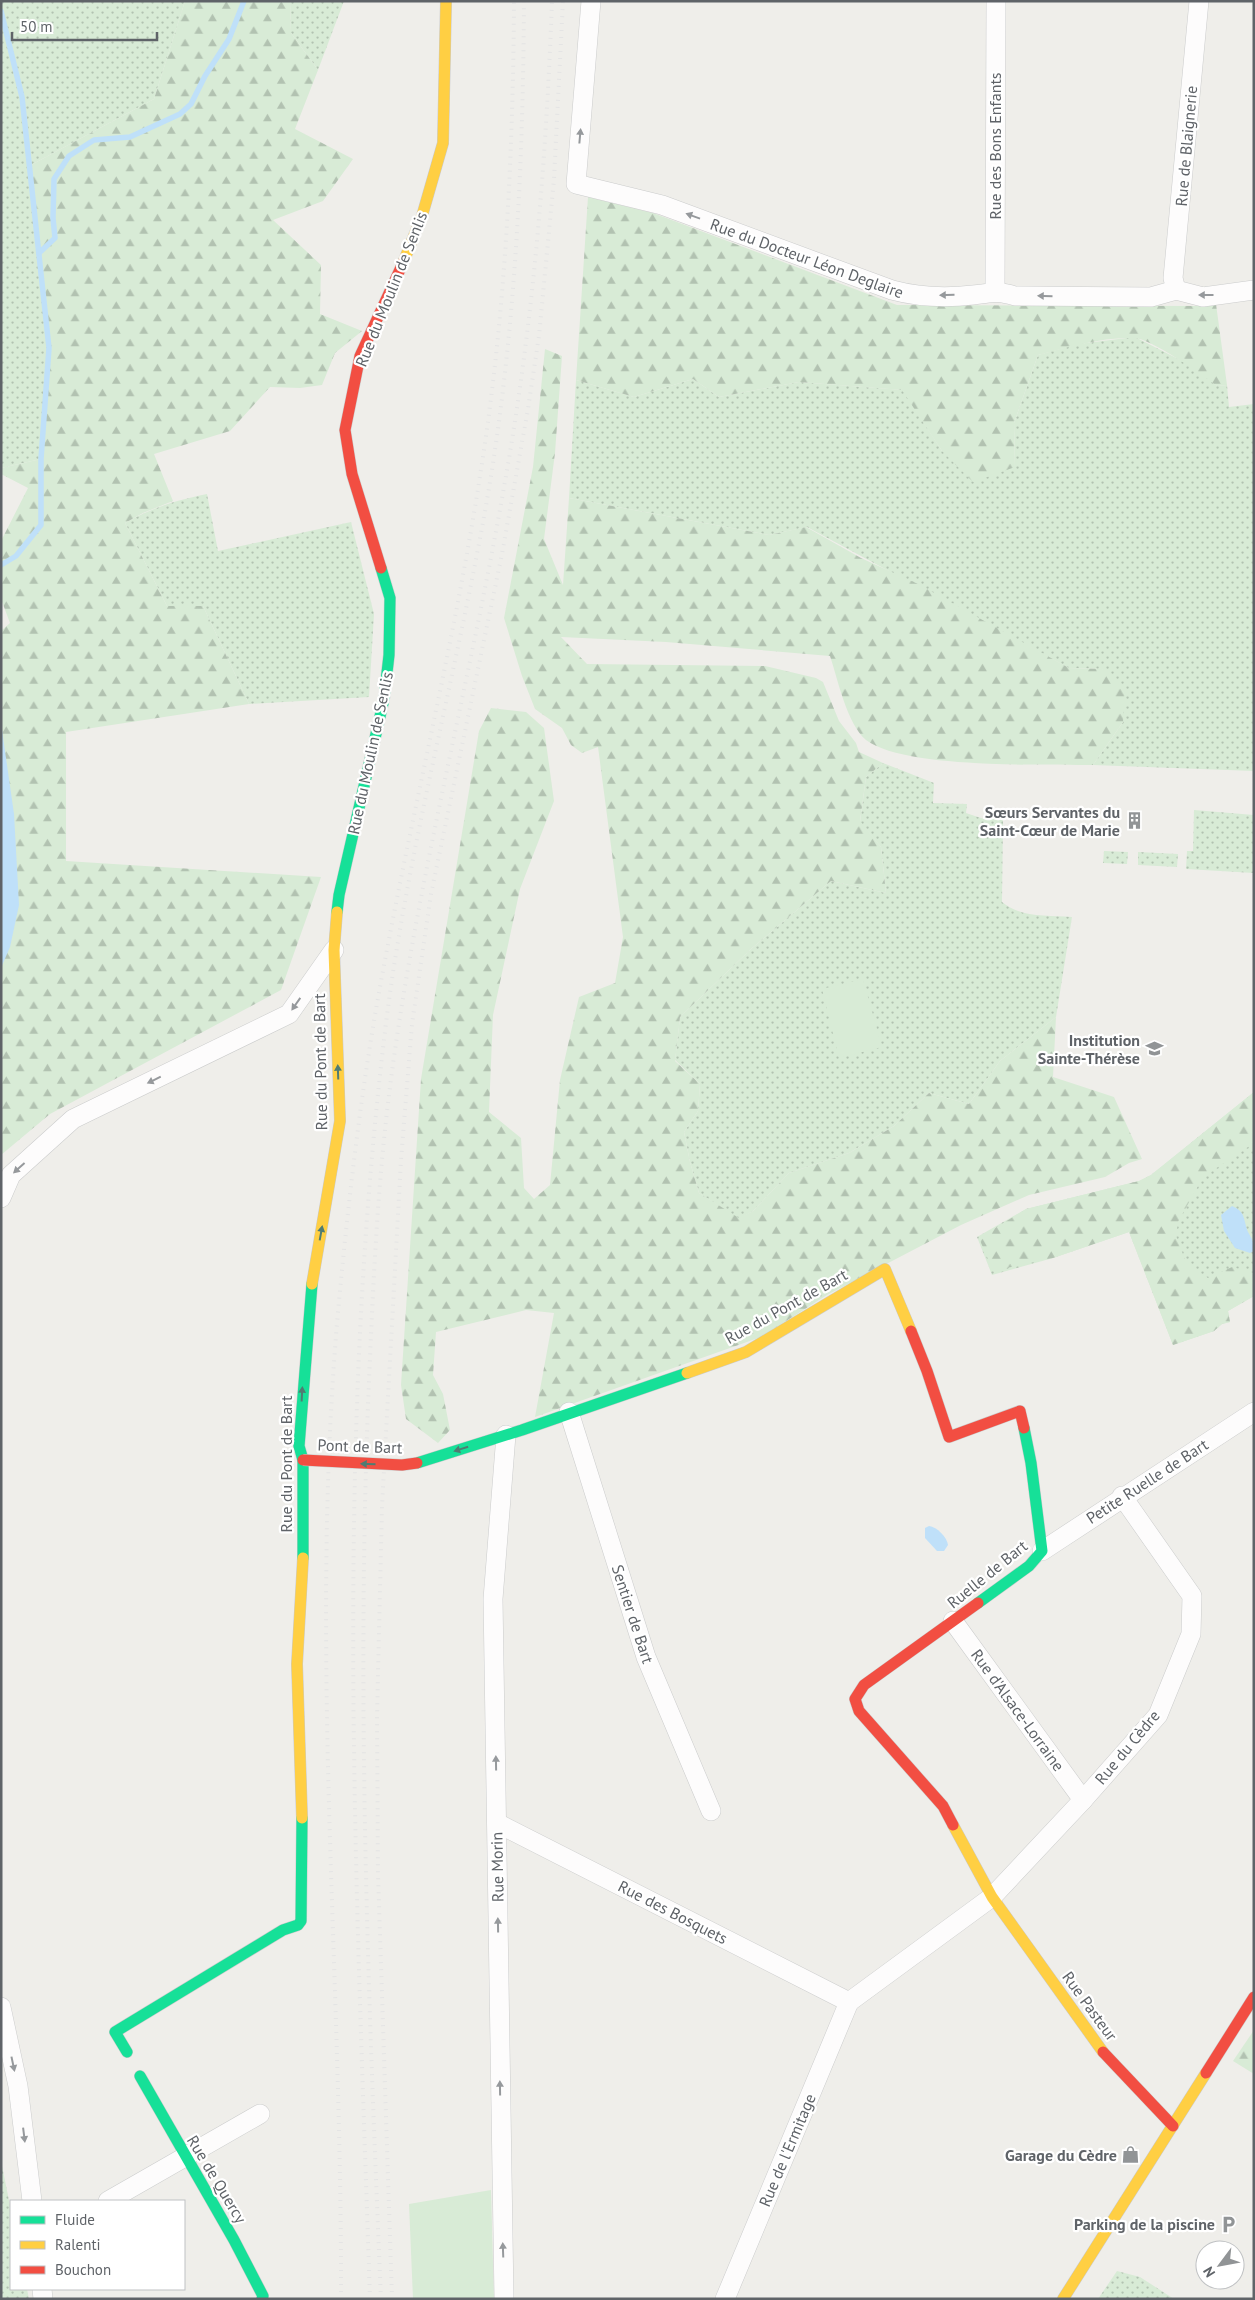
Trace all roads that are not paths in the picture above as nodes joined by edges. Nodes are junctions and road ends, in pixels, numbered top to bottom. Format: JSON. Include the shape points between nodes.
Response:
{"nodes":[{"id":1,"x":446,"y":1,"type":"edge"},
{"id":2,"x":591,"y":1,"type":"edge"},
{"id":3,"x":996,"y":1,"type":"edge"},
{"id":4,"x":1199,"y":1,"type":"edge"},
{"id":5,"x":995,"y":290,"type":"junction"},
{"id":6,"x":1176,"y":290,"type":"junction"},
{"id":7,"x":1254,"y":290,"type":"edge"},
{"id":8,"x":334,"y":950,"type":"junction"},
{"id":9,"x":1,"y":1198,"type":"edge"},
{"id":10,"x":886,"y":1268,"type":"joint"},
{"id":11,"x":569,"y":1412,"type":"junction"},
{"id":12,"x":1254,"y":1412,"type":"edge"},
{"id":13,"x":506,"y":1435,"type":"junction"},
{"id":14,"x":303,"y":1460,"type":"junction"},
{"id":15,"x":417,"y":1463,"type":"joint"},
{"id":16,"x":1122,"y":1496,"type":"junction"},
{"id":17,"x":1042,"y":1551,"type":"junction"},
{"id":18,"x":953,"y":1621,"type":"junction"},
{"id":19,"x":1083,"y":1800,"type":"junction"},
{"id":20,"x":711,"y":1811,"type":"dead end"},
{"id":21,"x":497,"y":1823,"type":"junction"},
{"id":22,"x":992,"y":1897,"type":"junction"},
{"id":23,"x":1254,"y":1997,"type":"edge"},
{"id":24,"x":849,"y":2002,"type":"junction"},
{"id":25,"x":1,"y":2007,"type":"edge"},
{"id":26,"x":127,"y":2052,"type":"dead end"},
{"id":27,"x":140,"y":2076,"type":"dead end"},
{"id":28,"x":260,"y":2114,"type":"dead end"},
{"id":29,"x":1173,"y":2126,"type":"junction"},
{"id":30,"x":185,"y":2157,"type":"junction"},
{"id":31,"x":32,"y":2200,"type":"edge"},
{"id":32,"x":110,"y":2200,"type":"edge"},
{"id":33,"x":262,"y":2299,"type":"edge"},
{"id":34,"x":504,"y":2299,"type":"edge"},
{"id":35,"x":725,"y":2299,"type":"edge"},
{"id":36,"x":1062,"y":2299,"type":"edge"}],
"edges":[{"from":1,"to":8,"type":"street","name":"Rue du Moulin de Senlis","via":[[443,143],[422,216],[360,356],[345,430],[352,474],[390,598],[389,655],[384,699],[339,895]]},
{"from":5,"to":2,"type":"street","name":"Rue du Docteur Léon Deglaire","one_way":true,"via":[[973,295],[913,296],[662,205],[576,184]]},
{"from":3,"to":5,"type":"street","name":"Rue des Bons Enfants"},
{"from":4,"to":6,"type":"street","name":"Rue de Blaignerie","via":[[1174,278]]},
{"from":6,"to":5,"type":"street","name":"Rue du Docteur Léon Deglaire","one_way":true,"via":[[1151,297],[1015,296]]},
{"from":7,"to":6,"type":"street","one_way":true,"via":[[1203,297]]},
{"from":8,"to":9,"type":"street","name":"Rue du Moulin de Senlis","one_way":true,"via":[[289,1014],[73,1119],[11,1175]]},
{"from":14,"to":8,"type":"street","name":"Rue du Pont de Bart","one_way":true,"via":[[299,1446],[310,1294],[340,1121]]},
{"from":10,"to":11,"type":"street","name":"Rue du Pont de Bart","via":[[746,1352]]},
{"from":10,"to":17,"type":"street","name":"Ruelle de Bart","via":[[949,1437],[1020,1411],[1031,1463]]},
{"from":11,"to":13,"type":"street","name":"Rue du Pont de Bart"},
{"from":11,"to":20,"type":"street","name":"Sentier de Bart","via":[[646,1656]]},
{"from":12,"to":16,"type":"street","name":"Petite Ruelle de Bart"},
{"from":13,"to":15,"type":"street","name":"Rue du Pont de Bart","one_way":true},
{"from":21,"to":13,"type":"street","name":"Rue Morin","one_way":true,"via":[[493,1599]]},
{"from":15,"to":14,"type":"street","name":"Pont de Bart","one_way":true,"bridge":true},
{"from":14,"to":26,"type":"street","name":"Rue du Pont de Bart","via":[[298,1664],[301,1921],[115,2032]]},
{"from":16,"to":17,"type":"street","name":"Petite Ruelle de Bart"},
{"from":16,"to":19,"type":"street","name":"Rue du Cèdre","via":[[1192,1596],[1192,1634],[1158,1714]]},
{"from":17,"to":18,"type":"street","name":"Ruelle de Bart","via":[[1029,1566]]},
{"from":18,"to":19,"type":"street","name":"Rue d'Alsace-Lorraine"},
{"from":18,"to":22,"type":"street","name":"Ruelle de Bart","via":[[864,1685],[855,1699],[859,1711],[943,1806]]},
{"from":19,"to":22,"type":"street","name":"Rue du Cèdre"},
{"from":21,"to":24,"type":"street","name":"Rue des Bosquets"},
{"from":34,"to":21,"type":"street","name":"Rue Morin","one_way":true},
{"from":22,"to":24,"type":"street","name":"Rue du Cèdre"},
{"from":22,"to":29,"type":"street","name":"Rue Pasteur","via":[[1108,2059]]},
{"from":23,"to":29,"type":"street"},
{"from":24,"to":35,"type":"street","name":"Rue de l'Ermitage"},
{"from":25,"to":31,"type":"street","one_way":true,"via":[[18,2086]]},
{"from":27,"to":30,"type":"street","name":"Rue de Quercy"},
{"from":28,"to":30,"type":"street"},
{"from":29,"to":36,"type":"street"},
{"from":30,"to":32,"type":"street"},
{"from":30,"to":33,"type":"street","name":"Rue de Quercy","via":[[244,2256]]}]}
